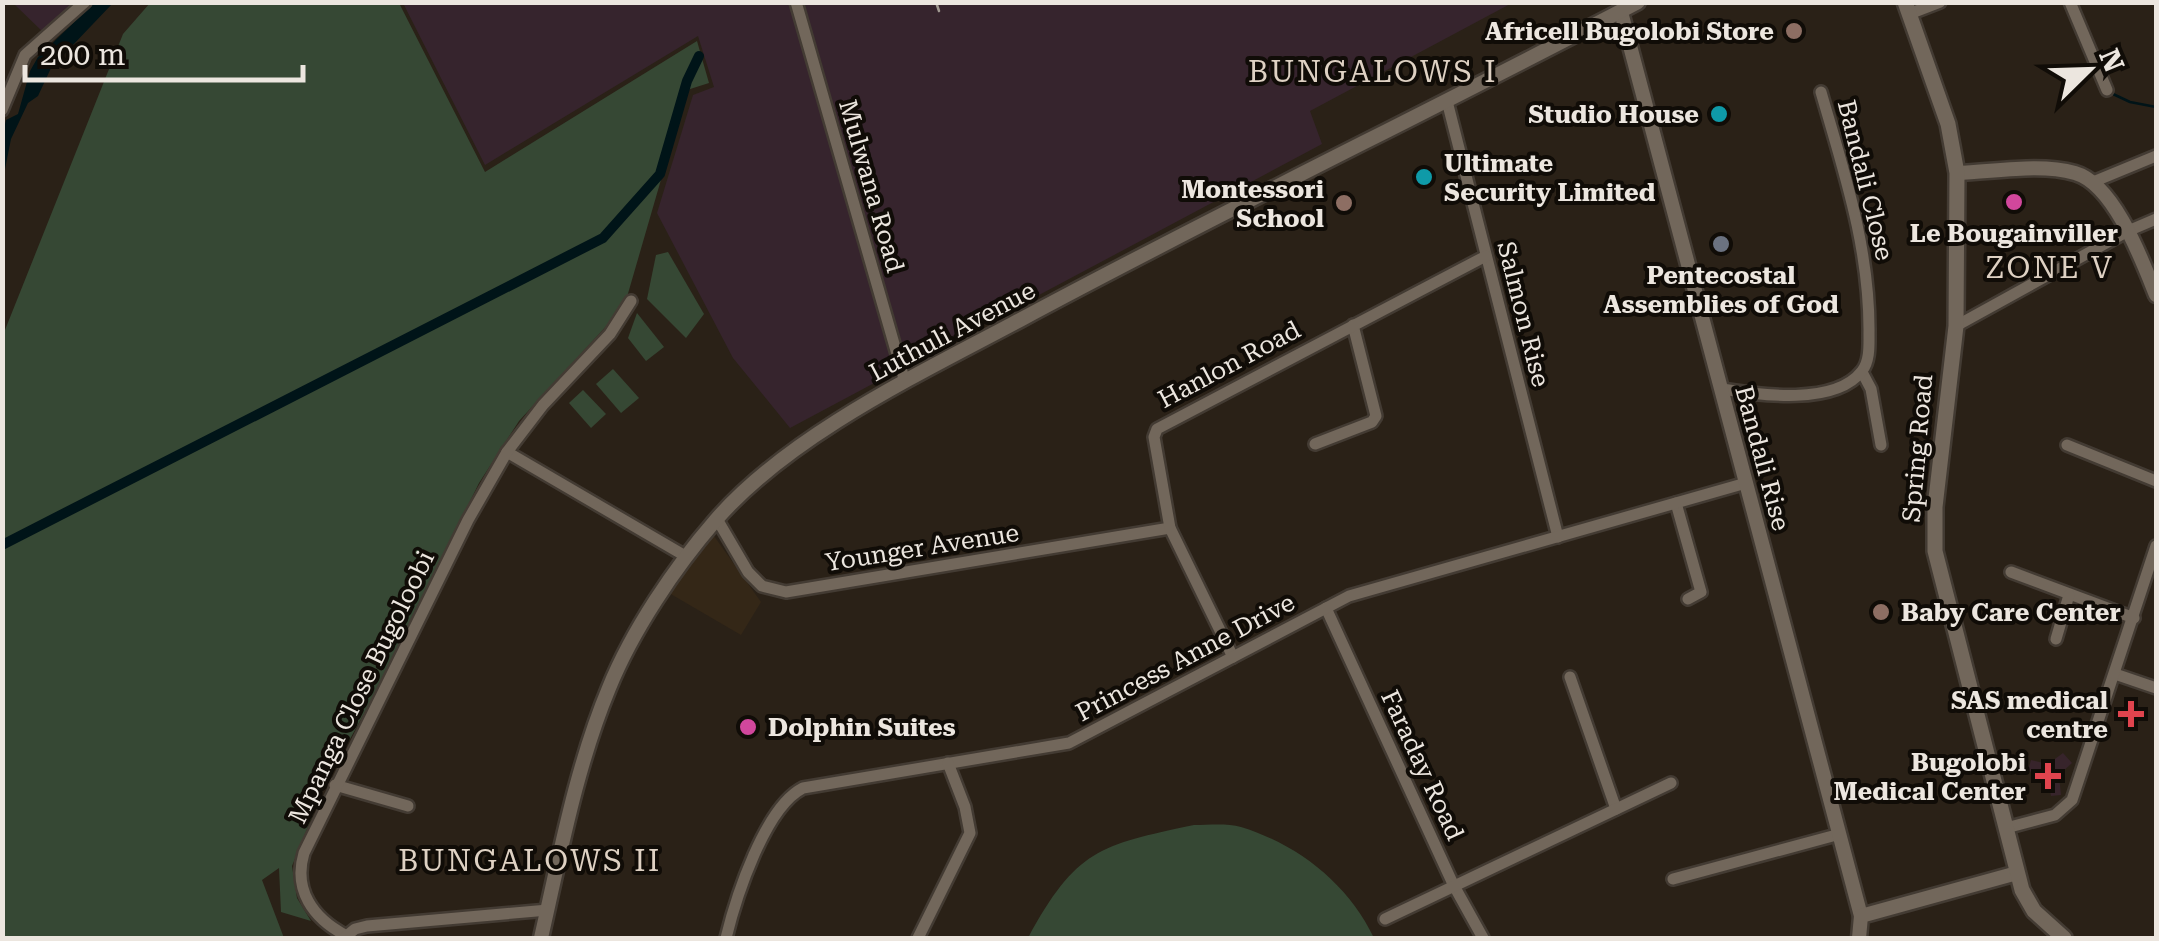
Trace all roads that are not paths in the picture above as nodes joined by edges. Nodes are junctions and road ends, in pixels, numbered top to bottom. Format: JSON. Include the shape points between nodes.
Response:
{"nodes":[{"id":1,"x":85,"y":2,"type":"edge"},
{"id":2,"x":796,"y":2,"type":"edge"},
{"id":3,"x":1638,"y":2,"type":"edge"},
{"id":4,"x":1940,"y":2,"type":"edge"},
{"id":5,"x":2070,"y":2,"type":"edge"},
{"id":6,"x":1907,"y":8,"type":"edge"},
{"id":7,"x":1621,"y":12,"type":"junction"},
{"id":8,"x":2106,"y":90,"type":"dead end"},
{"id":9,"x":1821,"y":92,"type":"dead end"},
{"id":10,"x":1447,"y":102,"type":"junction"},
{"id":11,"x":2,"y":110,"type":"edge"},
{"id":12,"x":2156,"y":156,"type":"edge"},
{"id":13,"x":1957,"y":173,"type":"junction"},
{"id":14,"x":2093,"y":182,"type":"junction"},
{"id":15,"x":2156,"y":219,"type":"edge"},
{"id":16,"x":2128,"y":231,"type":"junction"},
{"id":17,"x":1486,"y":256,"type":"junction"},
{"id":18,"x":2156,"y":292,"type":"edge"},
{"id":19,"x":631,"y":301,"type":"dead end"},
{"id":20,"x":1352,"y":325,"type":"junction"},
{"id":21,"x":1956,"y":326,"type":"junction"},
{"id":22,"x":1862,"y":372,"type":"junction"},
{"id":23,"x":904,"y":382,"type":"junction"},
{"id":24,"x":1722,"y":389,"type":"junction"},
{"id":25,"x":1315,"y":444,"type":"dead end"},
{"id":26,"x":1881,"y":445,"type":"dead end"},
{"id":27,"x":2067,"y":445,"type":"dead end"},
{"id":28,"x":506,"y":452,"type":"junction"},
{"id":29,"x":2156,"y":481,"type":"edge"},
{"id":30,"x":1746,"y":483,"type":"junction"},
{"id":31,"x":1676,"y":503,"type":"junction"},
{"id":32,"x":717,"y":519,"type":"junction"},
{"id":33,"x":1170,"y":528,"type":"junction"},
{"id":34,"x":1558,"y":537,"type":"junction"},
{"id":35,"x":2156,"y":546,"type":"edge"},
{"id":36,"x":687,"y":557,"type":"junction"},
{"id":37,"x":2153,"y":568,"type":"edge"},
{"id":38,"x":2010,"y":572,"type":"dead end"},
{"id":39,"x":2069,"y":595,"type":"junction"},
{"id":40,"x":1688,"y":599,"type":"dead end"},
{"id":41,"x":1326,"y":608,"type":"junction"},
{"id":42,"x":2134,"y":618,"type":"junction"},
{"id":43,"x":2056,"y":639,"type":"dead end"},
{"id":44,"x":1232,"y":657,"type":"junction"},
{"id":45,"x":2115,"y":674,"type":"junction"},
{"id":46,"x":1570,"y":678,"type":"dead end"},
{"id":47,"x":2156,"y":688,"type":"edge"},
{"id":48,"x":948,"y":763,"type":"junction"},
{"id":49,"x":1670,"y":783,"type":"dead end"},
{"id":50,"x":335,"y":785,"type":"junction"},
{"id":51,"x":408,"y":806,"type":"dead end"},
{"id":52,"x":1616,"y":808,"type":"junction"},
{"id":53,"x":2006,"y":828,"type":"junction"},
{"id":54,"x":1840,"y":834,"type":"junction"},
{"id":55,"x":2017,"y":874,"type":"junction"},
{"id":56,"x":1673,"y":879,"type":"dead end"},
{"id":57,"x":1454,"y":884,"type":"junction"},
{"id":58,"x":548,"y":910,"type":"junction"},
{"id":59,"x":1862,"y":916,"type":"junction"},
{"id":60,"x":1385,"y":919,"type":"dead end"},
{"id":61,"x":344,"y":937,"type":"edge"},
{"id":62,"x":541,"y":938,"type":"edge"},
{"id":63,"x":726,"y":938,"type":"edge"},
{"id":64,"x":918,"y":938,"type":"edge"},
{"id":65,"x":1483,"y":938,"type":"edge"},
{"id":66,"x":1859,"y":938,"type":"edge"},
{"id":67,"x":2064,"y":938,"type":"edge"}],
"edges":[{"from":1,"to":11,"type":"street","via":[[26,56]]},
{"from":2,"to":23,"type":"street","name":"Mulwana Road"},
{"from":3,"to":7,"type":"street","name":"Luthuli Avenue"},
{"from":4,"to":6,"type":"street"},
{"from":5,"to":8,"type":"street"},
{"from":6,"to":13,"type":"main road","name":"Spring Road","via":[[1948,124]]},
{"from":7,"to":10,"type":"street","name":"Luthuli Avenue"},
{"from":7,"to":24,"type":"street","name":"Bandali Rise"},
{"from":9,"to":22,"type":"street","name":"Bandali Close","via":[[1867,274],[1869,348]]},
{"from":10,"to":17,"type":"street","name":"Salmon Rise"},
{"from":10,"to":23,"type":"street","name":"Luthuli Avenue"},
{"from":12,"to":14,"type":"street"},
{"from":13,"to":14,"type":"street","via":[[2048,170]]},
{"from":13,"to":21,"type":"main road","name":"Spring Road"},
{"from":14,"to":16,"type":"street"},
{"from":15,"to":16,"type":"street"},
{"from":16,"to":18,"type":"street"},
{"from":16,"to":21,"type":"street"},
{"from":17,"to":20,"type":"street","name":"Hanlon Road"},
{"from":17,"to":34,"type":"street","name":"Salmon Rise"},
{"from":19,"to":28,"type":"street","name":"Mpanga Close Bugoloobi"},
{"from":20,"to":25,"type":"street","via":[[1376,416]]},
{"from":20,"to":33,"type":"street","name":"Hanlon Road","via":[[1157,429]]},
{"from":21,"to":53,"type":"main road","name":"Spring Road","via":[[1934,507],[1935,551]]},
{"from":22,"to":24,"type":"street","via":[[1795,396]]},
{"from":22,"to":26,"type":"street"},
{"from":23,"to":32,"type":"street","name":"Luthuli Avenue","via":[[780,463]]},
{"from":24,"to":30,"type":"street","name":"Bandali Rise"},
{"from":27,"to":29,"type":"street"},
{"from":28,"to":36,"type":"street"},
{"from":28,"to":50,"type":"street","name":"Mpanga Close Bugoloobi"},
{"from":30,"to":31,"type":"street","name":"Princess Anne Drive"},
{"from":30,"to":54,"type":"street","name":"Bandali Rise"},
{"from":31,"to":34,"type":"street","name":"Princess Anne Drive"},
{"from":31,"to":40,"type":"street","via":[[1702,592]]},
{"from":32,"to":33,"type":"street","name":"Younger Avenue","via":[[748,572],[762,586],[786,592]]},
{"from":32,"to":36,"type":"street","name":"Luthuli Avenue"},
{"from":33,"to":44,"type":"street","name":"Hanlon Road"},
{"from":34,"to":41,"type":"street","name":"Princess Anne Drive","via":[[1366,590]]},
{"from":35,"to":37,"type":"street"},
{"from":36,"to":58,"type":"street","name":"Luthuli Avenue","via":[[608,690]]},
{"from":37,"to":42,"type":"street"},
{"from":38,"to":39,"type":"street"},
{"from":39,"to":42,"type":"street"},
{"from":39,"to":43,"type":"street"},
{"from":41,"to":44,"type":"street","name":"Princess Anne Drive"},
{"from":41,"to":57,"type":"street","name":"Faraday Road"},
{"from":42,"to":45,"type":"street"},
{"from":44,"to":48,"type":"street","name":"Princess Anne Drive","via":[[1082,738]]},
{"from":45,"to":47,"type":"street"},
{"from":45,"to":53,"type":"street","via":[[2068,806]]},
{"from":46,"to":52,"type":"street"},
{"from":48,"to":63,"type":"street","name":"Princess Anne Drive","via":[[812,785],[790,796],[743,882]]},
{"from":48,"to":64,"type":"street","via":[[970,833]]},
{"from":49,"to":52,"type":"street"},
{"from":50,"to":51,"type":"street"},
{"from":50,"to":61,"type":"street","name":"Mpanga Close Bugoloobi","via":[[300,874],[318,917]]},
{"from":52,"to":57,"type":"street"},
{"from":53,"to":55,"type":"main road","name":"Spring Road"},
{"from":54,"to":56,"type":"street"},
{"from":54,"to":59,"type":"street","name":"Bandali Rise"},
{"from":55,"to":59,"type":"street"},
{"from":55,"to":67,"type":"main road","name":"Spring Road","via":[[2034,910]]},
{"from":57,"to":60,"type":"street"},
{"from":57,"to":65,"type":"street","name":"Faraday Road"},
{"from":58,"to":61,"type":"street","via":[[367,926]]},
{"from":58,"to":62,"type":"street","name":"Luthuli Avenue"},
{"from":59,"to":66,"type":"street"}]}
